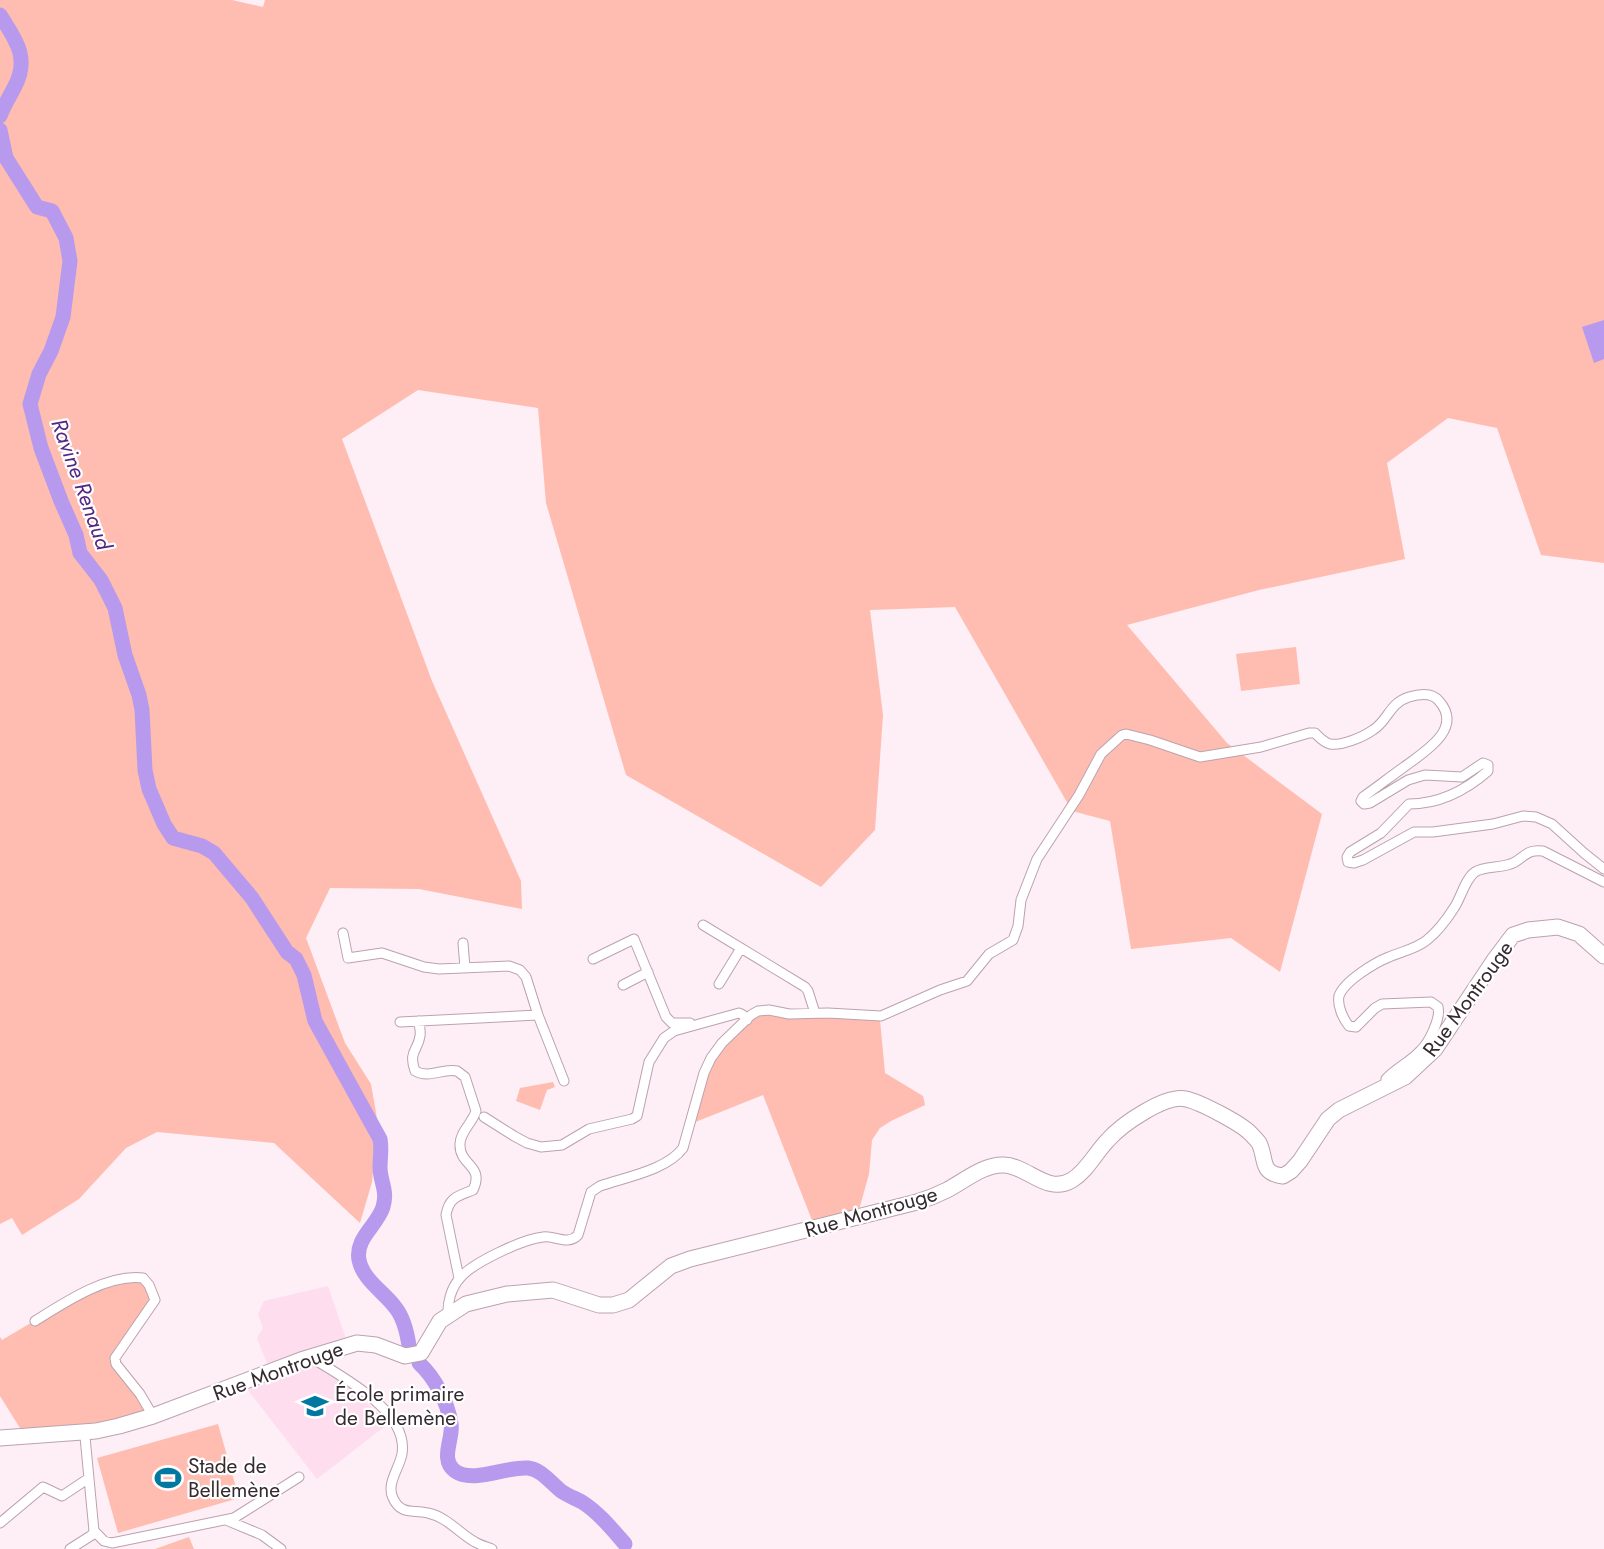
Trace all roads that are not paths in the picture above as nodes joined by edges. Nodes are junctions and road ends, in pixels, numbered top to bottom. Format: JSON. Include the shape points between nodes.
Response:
{"nodes":[{"id":1,"x":1604,"y":869,"type":"edge"},
{"id":2,"x":1604,"y":882,"type":"edge"},
{"id":3,"x":703,"y":925,"type":"dead end"},
{"id":4,"x":343,"y":933,"type":"dead end"},
{"id":5,"x":463,"y":943,"type":"dead end"},
{"id":6,"x":741,"y":948,"type":"junction"},
{"id":7,"x":1604,"y":956,"type":"edge"},
{"id":8,"x":593,"y":959,"type":"dead end"},
{"id":9,"x":465,"y":968,"type":"junction"},
{"id":10,"x":648,"y":972,"type":"junction"},
{"id":11,"x":719,"y":984,"type":"dead end"},
{"id":12,"x":622,"y":986,"type":"dead end"},
{"id":13,"x":815,"y":1013,"type":"junction"},
{"id":14,"x":538,"y":1015,"type":"junction"},
{"id":15,"x":747,"y":1020,"type":"junction"},
{"id":16,"x":419,"y":1021,"type":"junction"},
{"id":17,"x":400,"y":1022,"type":"dead end"},
{"id":18,"x":698,"y":1024,"type":"junction"},
{"id":19,"x":564,"y":1081,"type":"dead end"},
{"id":20,"x":1388,"y":1084,"type":"junction"},
{"id":21,"x":484,"y":1117,"type":"dead end"},
{"id":22,"x":459,"y":1278,"type":"junction"},
{"id":23,"x":448,"y":1317,"type":"junction"},
{"id":24,"x":35,"y":1321,"type":"dead end"},
{"id":25,"x":312,"y":1358,"type":"junction"},
{"id":26,"x":153,"y":1416,"type":"junction"},
{"id":27,"x":82,"y":1432,"type":"junction"},
{"id":28,"x":0,"y":1438,"type":"edge"},
{"id":29,"x":299,"y":1477,"type":"dead end"},
{"id":30,"x":89,"y":1478,"type":"junction"},
{"id":31,"x":226,"y":1520,"type":"junction"},
{"id":32,"x":0,"y":1523,"type":"edge"},
{"id":33,"x":94,"y":1531,"type":"junction"},
{"id":34,"x":86,"y":1538,"type":"junction"},
{"id":35,"x":70,"y":1549,"type":"edge"},
{"id":36,"x":88,"y":1549,"type":"edge"},
{"id":37,"x":281,"y":1549,"type":"edge"},
{"id":38,"x":492,"y":1549,"type":"edge"}],
"edges":[{"from":1,"to":13,"type":"street","via":[[1552,824],[1522,816],[1493,824],[1414,832],[1363,860],[1348,862],[1350,852],[1381,833],[1409,804],[1452,796],[1488,771],[1488,765],[1483,763],[1462,777],[1425,775],[1408,780],[1370,804],[1361,801],[1434,746],[1442,734],[1448,719],[1446,709],[1437,698],[1425,694],[1394,704],[1375,730],[1341,743],[1331,744],[1309,733],[1261,747],[1200,757],[1126,734],[1101,754],[1037,859],[1021,900],[1013,940],[989,954],[967,981],[881,1017]]},
{"from":2,"to":20,"type":"street","via":[[1543,851],[1526,852],[1515,862],[1473,873],[1454,908],[1430,938],[1360,973],[1339,996],[1349,1026],[1356,1026],[1382,1004],[1431,1002],[1440,1014],[1421,1051],[1394,1071],[1386,1079]]},
{"from":3,"to":6,"type":"street"},
{"from":4,"to":9,"type":"street","via":[[348,958],[382,953],[424,967]]},
{"from":5,"to":9,"type":"street"},
{"from":6,"to":11,"type":"street"},
{"from":6,"to":13,"type":"street","via":[[805,987]]},
{"from":7,"to":20,"type":"main road","name":"Rue Montrouge","via":[[1579,934],[1558,927],[1513,935],[1435,1049],[1405,1077]]},
{"from":8,"to":10,"type":"street","via":[[634,939]]},
{"from":9,"to":14,"type":"street","via":[[509,966],[520,970]]},
{"from":10,"to":12,"type":"street"},
{"from":10,"to":18,"type":"street","via":[[668,1022]]},
{"from":13,"to":15,"type":"street","via":[[758,1011]]},
{"from":14,"to":16,"type":"street"},
{"from":14,"to":19,"type":"street"},
{"from":15,"to":18,"type":"street","via":[[739,1013]]},
{"from":15,"to":22,"type":"street","via":[[711,1058],[683,1148],[677,1156],[591,1192],[574,1239],[545,1236],[512,1246]]},
{"from":16,"to":17,"type":"street"},
{"from":16,"to":22,"type":"street","via":[[420,1037],[413,1050],[415,1071],[432,1075],[457,1071],[465,1077],[476,1111],[459,1147],[477,1174],[477,1181],[473,1190],[448,1204],[446,1215]]},
{"from":18,"to":21,"type":"street","via":[[674,1031],[658,1046],[649,1062],[637,1116],[632,1119],[589,1130],[562,1145],[541,1147],[514,1137]]},
{"from":20,"to":23,"type":"main road","name":"Rue Montrouge","via":[[1328,1119],[1300,1161],[1283,1176],[1268,1171],[1259,1144],[1248,1131],[1197,1102],[1177,1098],[1163,1101],[1122,1128],[1081,1173],[1060,1185],[1048,1184],[1016,1167],[990,1166],[917,1202],[671,1266],[628,1300],[613,1305],[538,1290],[482,1299]]},
{"from":22,"to":23,"type":"street","via":[[453,1288]]},
{"from":23,"to":25,"type":"main road","name":"Rue Montrouge","via":[[434,1328],[421,1353],[405,1356],[376,1345],[357,1343]]},
{"from":24,"to":26,"type":"street","via":[[104,1284],[131,1276],[143,1278],[155,1300],[115,1358]]},
{"from":25,"to":26,"type":"main road","name":"Rue Montrouge"},
{"from":25,"to":38,"type":"street","via":[[348,1378],[393,1421],[403,1441],[400,1467],[390,1489],[398,1506],[406,1512],[435,1515]]},
{"from":26,"to":27,"type":"main road","name":"Rue Montrouge"},
{"from":27,"to":28,"type":"main road","name":"Rue Montrouge"},
{"from":27,"to":30,"type":"street"},
{"from":29,"to":31,"type":"street"},
{"from":30,"to":32,"type":"street","via":[[62,1496],[43,1487]]},
{"from":30,"to":33,"type":"street"},
{"from":31,"to":33,"type":"street","via":[[112,1543]]},
{"from":31,"to":37,"type":"street","via":[[262,1535]]},
{"from":33,"to":34,"type":"street"},
{"from":34,"to":35,"type":"street"},
{"from":34,"to":36,"type":"street"}]}
